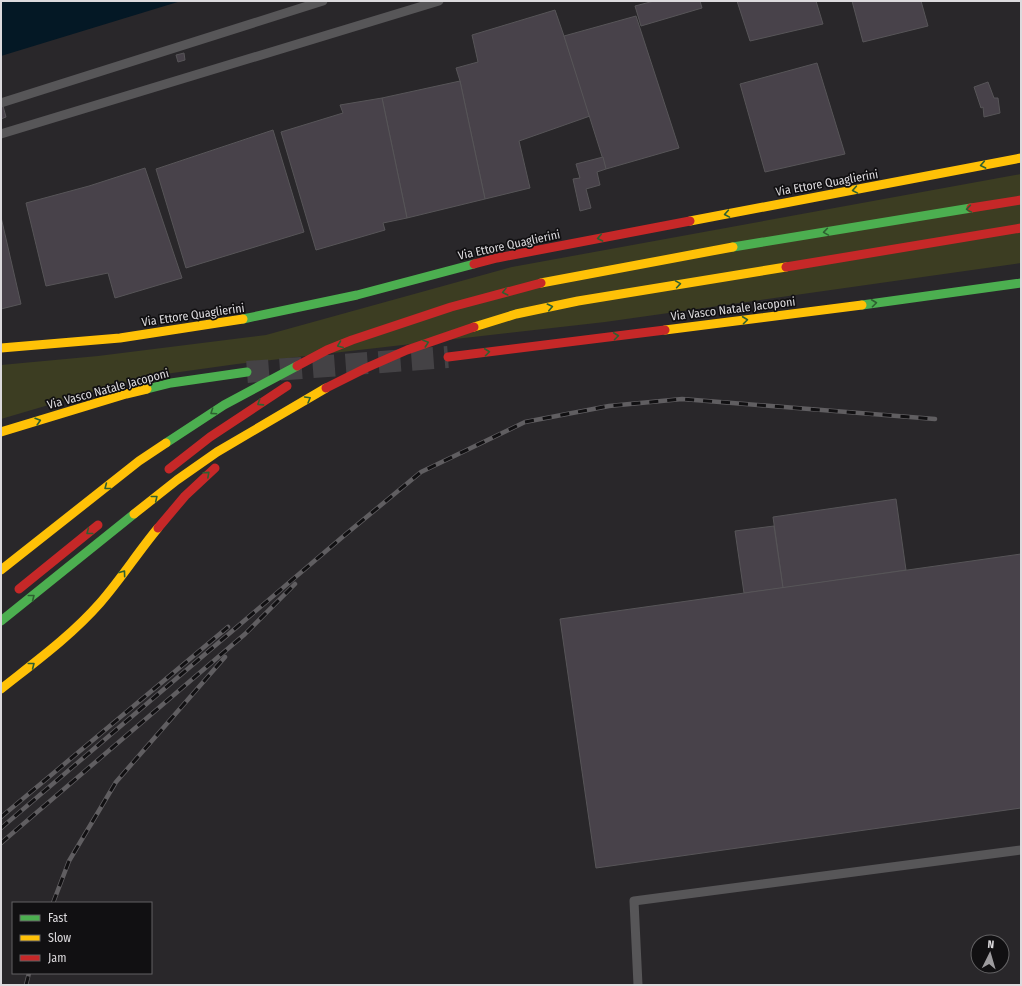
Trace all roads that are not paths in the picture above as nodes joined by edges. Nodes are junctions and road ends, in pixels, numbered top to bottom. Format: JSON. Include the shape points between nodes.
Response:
{"nodes":[{"id":1,"x":323,"y":1,"type":"edge"},
{"id":2,"x":439,"y":1,"type":"edge"},
{"id":3,"x":1,"y":103,"type":"edge"},
{"id":4,"x":1,"y":134,"type":"edge"},
{"id":5,"x":1021,"y":158,"type":"edge"},
{"id":6,"x":1021,"y":200,"type":"edge"},
{"id":7,"x":1021,"y":228,"type":"edge"},
{"id":8,"x":1021,"y":283,"type":"edge"},
{"id":9,"x":391,"y":328,"type":"junction"},
{"id":10,"x":1,"y":348,"type":"edge"},
{"id":11,"x":340,"y":355,"type":"dead end"},
{"id":12,"x":448,"y":357,"type":"tunnel mouth"},
{"id":13,"x":247,"y":372,"type":"tunnel mouth"},
{"id":14,"x":292,"y":382,"type":"dead end"},
{"id":15,"x":275,"y":418,"type":"junction"},
{"id":16,"x":1,"y":432,"type":"edge"},
{"id":17,"x":232,"y":454,"type":"dead end"},
{"id":18,"x":220,"y":464,"type":"dead end"},
{"id":19,"x":162,"y":475,"type":"dead end"},
{"id":20,"x":107,"y":518,"type":"dead end"},
{"id":21,"x":1,"y":570,"type":"edge"},
{"id":22,"x":12,"y":594,"type":"dead end"},
{"id":23,"x":1,"y":621,"type":"edge"},
{"id":24,"x":1,"y":689,"type":"edge"},
{"id":25,"x":1021,"y":850,"type":"edge"},
{"id":26,"x":638,"y":985,"type":"edge"}],
"edges":[{"from":1,"to":3,"type":"lane"},
{"from":2,"to":4,"type":"lane"},
{"from":5,"to":10,"type":"main road","name":"Via Ettore Quaglierini","one_way":true,"via":[[497,258],[357,295],[236,322],[120,338]]},
{"from":6,"to":9,"type":"main road","one_way":true,"via":[[738,246],[553,280],[451,307]]},
{"from":15,"to":7,"type":"main road","one_way":true,"via":[[366,368],[407,350],[516,314],[578,301]]},
{"from":12,"to":8,"type":"main road","name":"Via Vasco Natale Jacoponi","one_way":true},
{"from":9,"to":11,"type":"main road"},
{"from":9,"to":21,"type":"main road","one_way":true,"via":[[327,350],[224,405],[139,461]]},
{"from":16,"to":13,"type":"main road","name":"Via Vasco Natale Jacoponi","one_way":true,"via":[[171,383]]},
{"from":14,"to":19,"type":"main road","one_way":true,"via":[[210,437]]},
{"from":15,"to":17,"type":"main road"},
{"from":23,"to":15,"type":"main road","one_way":true,"via":[[178,480],[217,452]]},
{"from":24,"to":18,"type":"main road","one_way":true,"via":[[92,612],[164,519]]},
{"from":20,"to":22,"type":"main road","one_way":true},
{"from":25,"to":26,"type":"lane","via":[[634,901]]}]}
